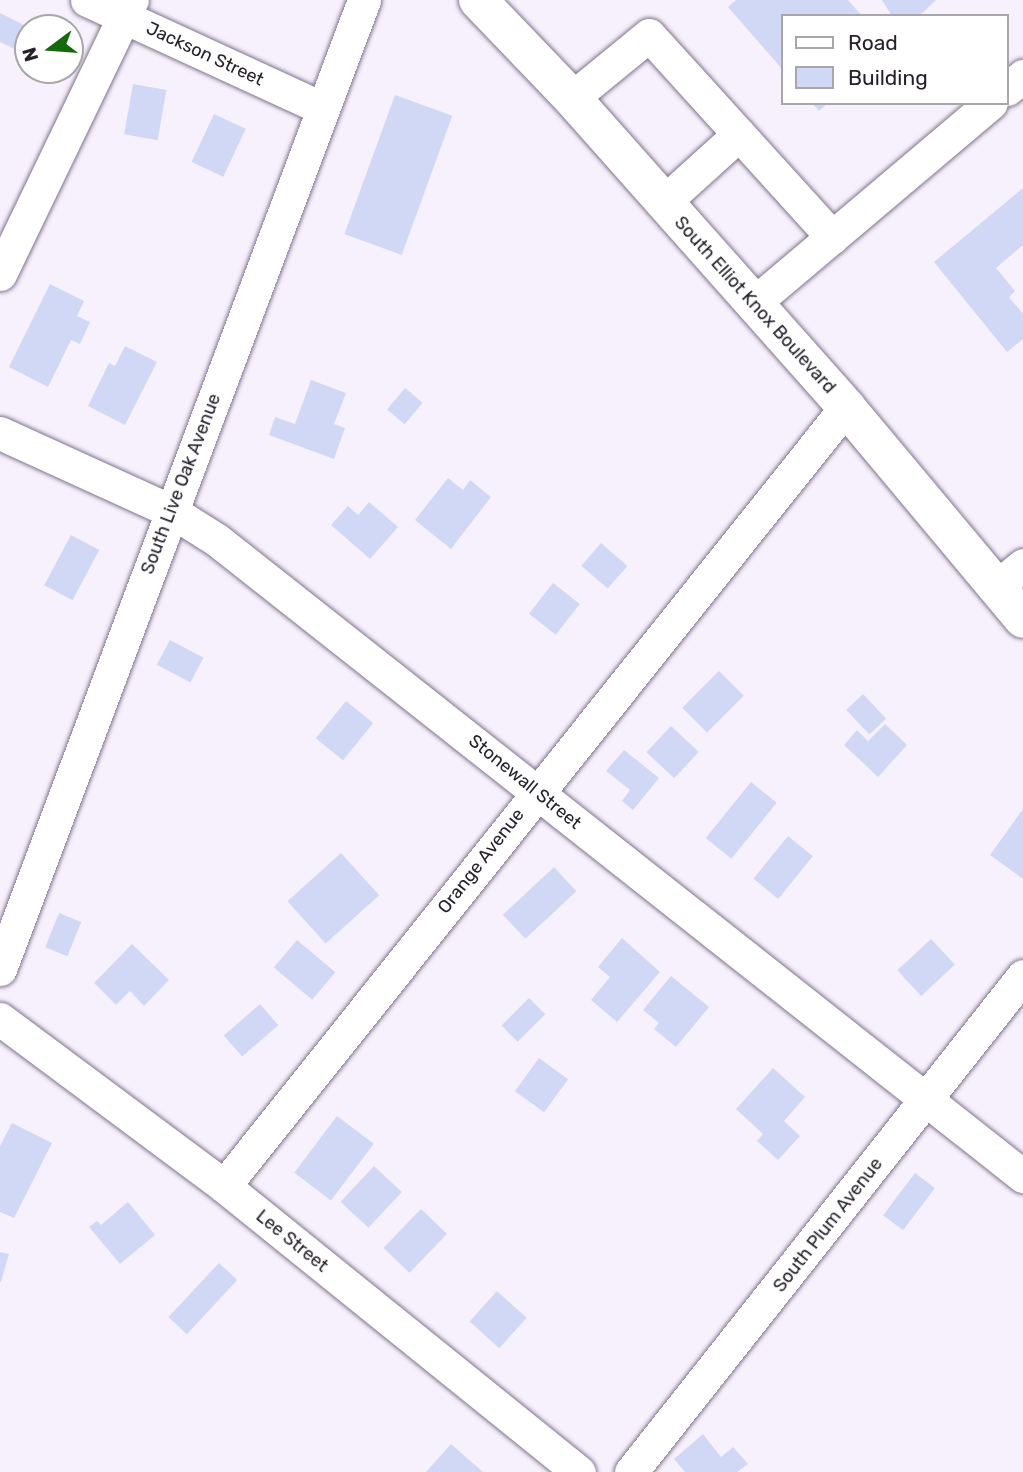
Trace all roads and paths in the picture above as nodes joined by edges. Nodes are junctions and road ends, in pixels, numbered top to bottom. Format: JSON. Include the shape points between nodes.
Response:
{"nodes":[{"id":1,"x":88,"y":0,"type":"edge"},
{"id":2,"x":363,"y":0,"type":"edge"},
{"id":3,"x":478,"y":0,"type":"edge"},
{"id":4,"x":129,"y":9,"type":"edge"},
{"id":5,"x":1023,"y":76,"type":"edge"},
{"id":6,"x":1009,"y":87,"type":"edge"},
{"id":7,"x":572,"y":98,"type":"junction"},
{"id":8,"x":988,"y":105,"type":"edge"},
{"id":9,"x":322,"y":108,"type":"junction"},
{"id":10,"x":739,"y":134,"type":"junction"},
{"id":11,"x":664,"y":202,"type":"junction"},
{"id":12,"x":832,"y":237,"type":"junction"},
{"id":13,"x":0,"y":274,"type":"edge"},
{"id":14,"x":754,"y":303,"type":"junction"},
{"id":15,"x":846,"y":407,"type":"junction"},
{"id":16,"x":0,"y":433,"type":"edge"},
{"id":17,"x":171,"y":511,"type":"junction"},
{"id":18,"x":1010,"y":576,"type":"edge"},
{"id":19,"x":1023,"y":619,"type":"edge"},
{"id":20,"x":536,"y":792,"type":"junction"},
{"id":21,"x":0,"y":969,"type":"edge"},
{"id":22,"x":1023,"y":976,"type":"edge"},
{"id":23,"x":0,"y":1019,"type":"edge"},
{"id":24,"x":926,"y":1101,"type":"junction"},
{"id":25,"x":1023,"y":1176,"type":"edge"},
{"id":26,"x":224,"y":1186,"type":"junction"},
{"id":27,"x":579,"y":1472,"type":"edge"},
{"id":28,"x":631,"y":1472,"type":"edge"}],
"edges":[{"from":1,"to":4,"type":"street","name":"Jackson Street"},
{"from":2,"to":9,"type":"street","name":"South Live Oak Avenue"},
{"from":3,"to":7,"type":"main road","name":"South Elliot Knox Boulevard"},
{"from":4,"to":9,"type":"street","name":"Jackson Street"},
{"from":4,"to":13,"type":"street"},
{"from":5,"to":6,"type":"street"},
{"from":7,"to":10,"type":"street","via":[[649,35]]},
{"from":7,"to":11,"type":"main road","name":"South Elliot Knox Boulevard"},
{"from":8,"to":12,"type":"street"},
{"from":9,"to":17,"type":"street","name":"South Live Oak Avenue"},
{"from":10,"to":11,"type":"street"},
{"from":10,"to":12,"type":"street"},
{"from":11,"to":14,"type":"main road","name":"South Elliot Knox Boulevard"},
{"from":12,"to":14,"type":"street"},
{"from":14,"to":15,"type":"main road","name":"South Elliot Knox Boulevard"},
{"from":15,"to":18,"type":"main road","name":"South Elliot Knox Boulevard"},
{"from":15,"to":20,"type":"street","name":"Orange Avenue"},
{"from":16,"to":17,"type":"street","name":"Stonewall Street"},
{"from":17,"to":20,"type":"street","name":"Stonewall Street","via":[[217,540]]},
{"from":17,"to":21,"type":"street","name":"South Live Oak Avenue"},
{"from":18,"to":19,"type":"main road","name":"South Elliot Knox Boulevard"},
{"from":20,"to":24,"type":"street","name":"Stonewall Street"},
{"from":20,"to":26,"type":"street","name":"Orange Avenue"},
{"from":22,"to":24,"type":"street","name":"South Plum Avenue"},
{"from":23,"to":26,"type":"street","name":"Lee Street"},
{"from":24,"to":25,"type":"street","name":"Stonewall Street"},
{"from":24,"to":28,"type":"street","name":"South Plum Avenue"},
{"from":26,"to":27,"type":"street","name":"Lee Street"}]}
